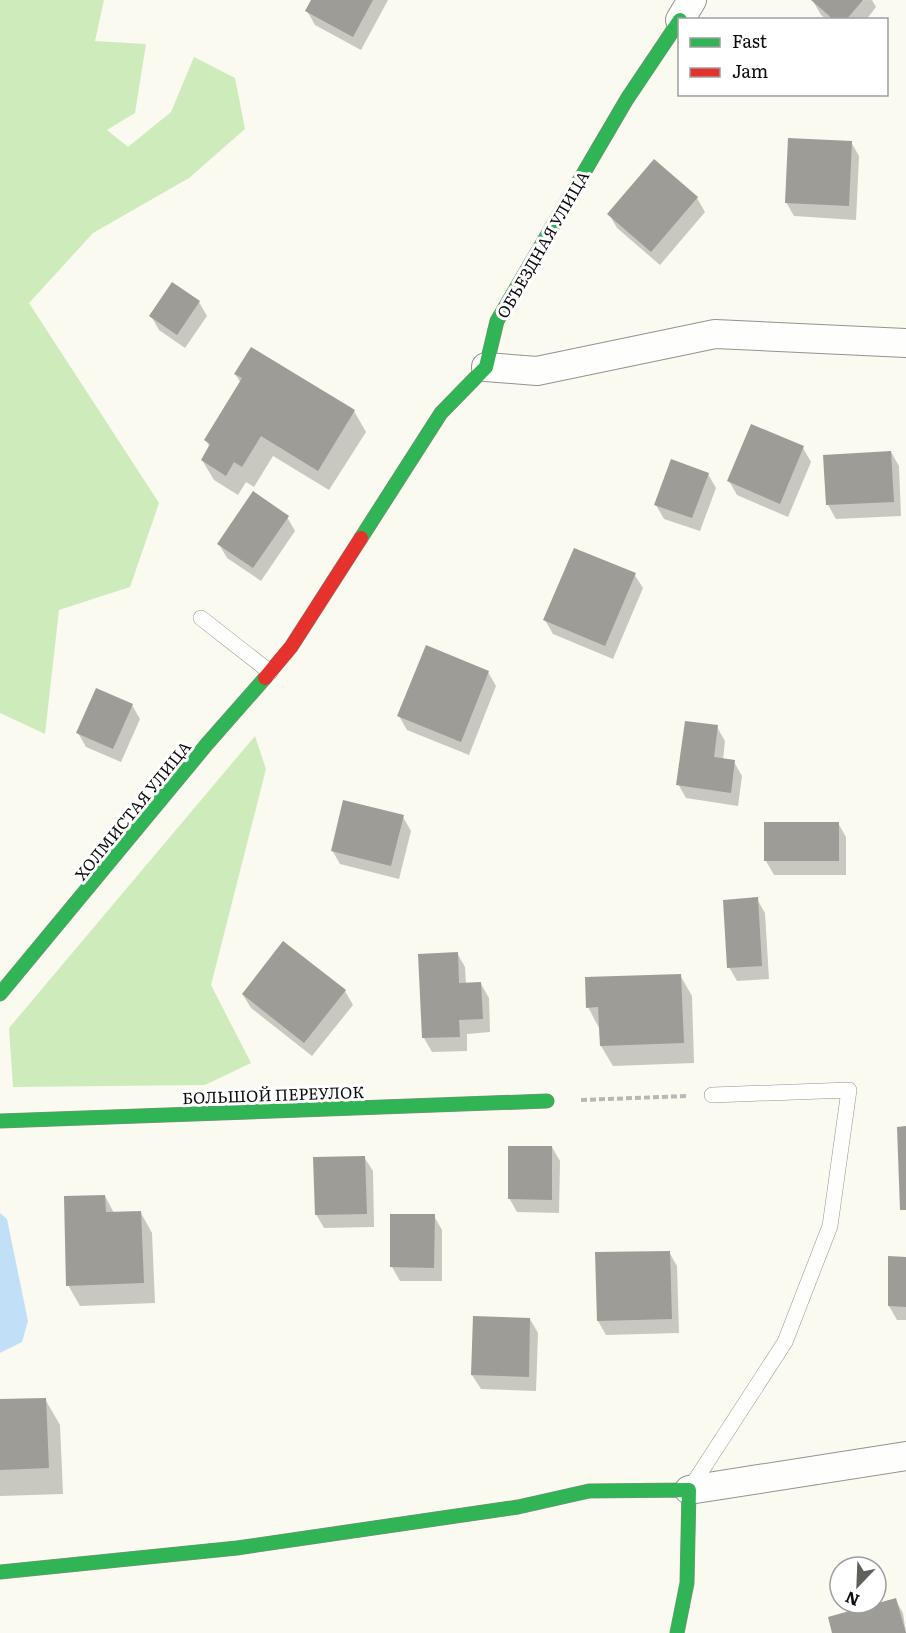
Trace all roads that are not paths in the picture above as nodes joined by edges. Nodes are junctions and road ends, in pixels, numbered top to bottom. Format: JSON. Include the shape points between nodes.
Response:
{"nodes":[{"id":1,"x":692,"y":0,"type":"edge"},
{"id":2,"x":681,"y":18,"type":"edge"},
{"id":3,"x":678,"y":23,"type":"edge"},
{"id":4,"x":906,"y":343,"type":"edge"},
{"id":5,"x":486,"y":367,"type":"junction"},
{"id":6,"x":201,"y":618,"type":"dead end"},
{"id":7,"x":270,"y":672,"type":"junction"},
{"id":8,"x":0,"y":994,"type":"edge"},
{"id":9,"x":712,"y":1095,"type":"road end"},
{"id":10,"x":547,"y":1101,"type":"road end"},
{"id":11,"x":0,"y":1121,"type":"edge"},
{"id":12,"x":906,"y":1456,"type":"edge"},
{"id":13,"x":688,"y":1490,"type":"junction"},
{"id":14,"x":0,"y":1572,"type":"edge"},
{"id":15,"x":677,"y":1633,"type":"edge"}],
"edges":[{"from":1,"to":2,"type":"street","name":"ОБЪЕЗДНАЯ УЛИЦА"},
{"from":3,"to":5,"type":"street","name":"ОБЪЕЗДНАЯ УЛИЦА","via":[[627,99],[497,321]]},
{"from":4,"to":5,"type":"street","via":[[715,334],[537,371]]},
{"from":5,"to":7,"type":"street","name":"ХОЛМИСТАЯ УЛИЦА","via":[[441,413],[291,647]]},
{"from":6,"to":7,"type":"lane"},
{"from":7,"to":8,"type":"street","name":"ХОЛМИСТАЯ УЛИЦА"},
{"from":9,"to":13,"type":"lane","via":[[849,1090],[830,1226],[785,1342]]},
{"from":10,"to":11,"type":"street","name":"БОЛЬШОЙ ПЕРЕУЛОК"},
{"from":12,"to":13,"type":"street"},
{"from":13,"to":14,"type":"street","via":[[589,1491],[518,1507],[237,1548]]},
{"from":13,"to":15,"type":"street","via":[[687,1583]]}]}
